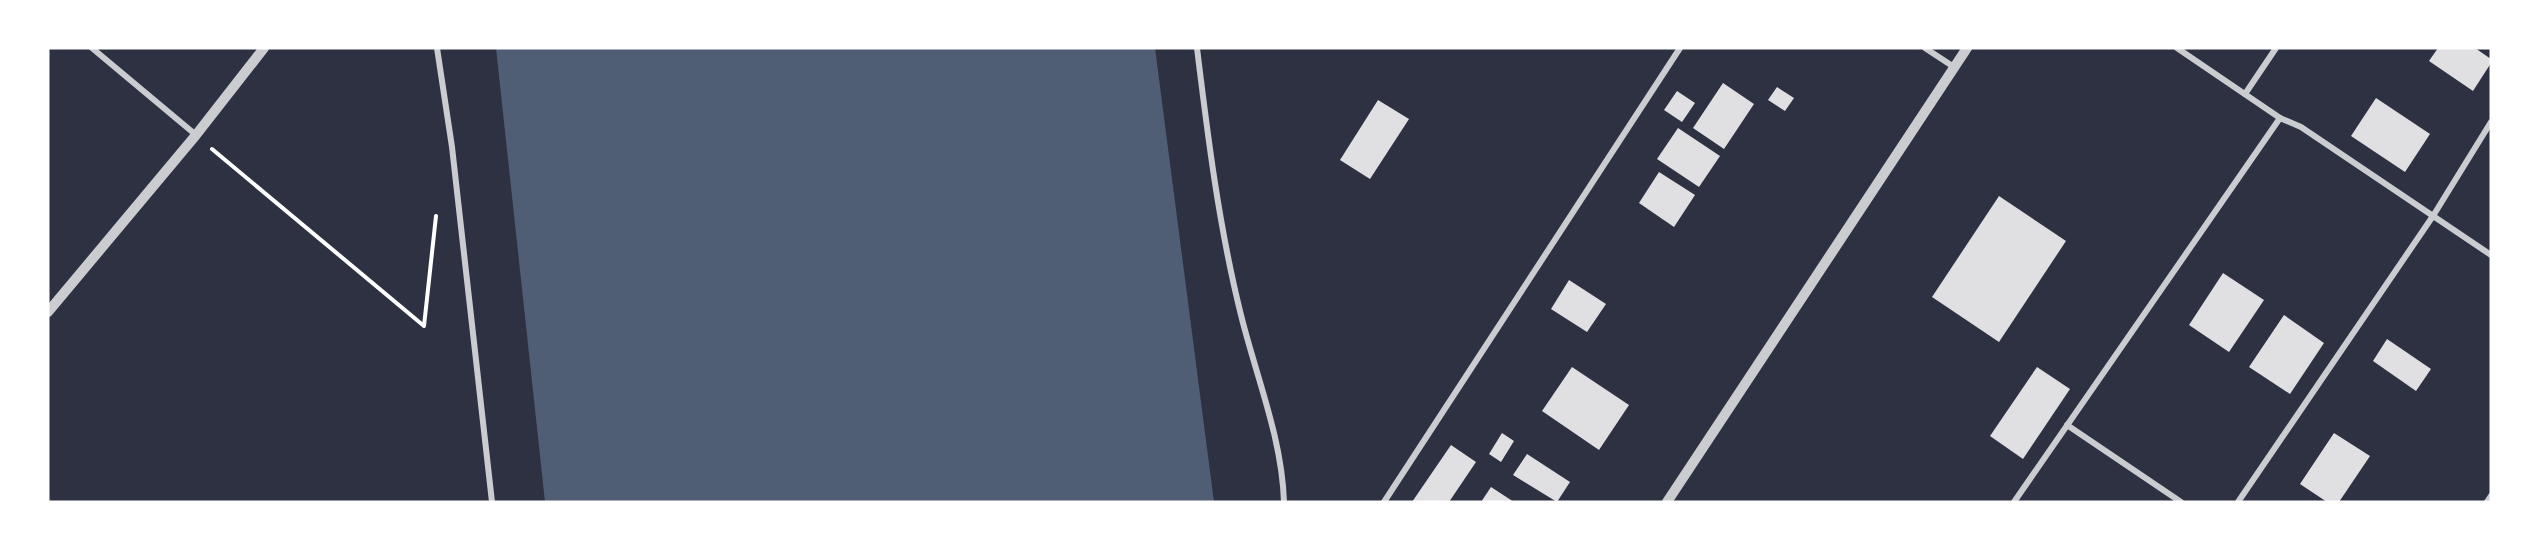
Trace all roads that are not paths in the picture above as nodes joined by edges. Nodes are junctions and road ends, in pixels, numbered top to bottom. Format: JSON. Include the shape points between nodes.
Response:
{"nodes":[{"id":1,"x":92,"y":48,"type":"edge"},
{"id":2,"x":264,"y":48,"type":"edge"},
{"id":3,"x":437,"y":48,"type":"edge"},
{"id":4,"x":1197,"y":48,"type":"edge"},
{"id":5,"x":1680,"y":48,"type":"edge"},
{"id":6,"x":1925,"y":48,"type":"edge"},
{"id":7,"x":1967,"y":48,"type":"edge"},
{"id":8,"x":2177,"y":48,"type":"edge"},
{"id":9,"x":2276,"y":48,"type":"edge"},
{"id":10,"x":1954,"y":67,"type":"junction"},
{"id":11,"x":2245,"y":94,"type":"junction"},
{"id":12,"x":2280,"y":118,"type":"junction"},
{"id":13,"x":2491,"y":122,"type":"edge"},
{"id":14,"x":196,"y":135,"type":"junction"},
{"id":15,"x":2433,"y":216,"type":"junction"},
{"id":16,"x":2491,"y":255,"type":"edge"},
{"id":17,"x":48,"y":312,"type":"edge"},
{"id":18,"x":2067,"y":425,"type":"junction"},
{"id":19,"x":2491,"y":496,"type":"edge"},
{"id":20,"x":492,"y":502,"type":"edge"},
{"id":21,"x":1284,"y":502,"type":"edge"},
{"id":22,"x":1384,"y":502,"type":"edge"},
{"id":23,"x":1667,"y":502,"type":"edge"},
{"id":24,"x":2014,"y":502,"type":"edge"},
{"id":25,"x":2181,"y":502,"type":"edge"},
{"id":26,"x":2238,"y":502,"type":"edge"},
{"id":27,"x":2487,"y":502,"type":"edge"}],
"edges":[{"from":1,"to":14,"type":"street"},
{"from":2,"to":14,"type":"street"},
{"from":3,"to":20,"type":"street"},
{"from":4,"to":21,"type":"street","via":[[1224,238],[1273,431]]},
{"from":5,"to":22,"type":"street"},
{"from":6,"to":10,"type":"street"},
{"from":7,"to":10,"type":"street"},
{"from":8,"to":11,"type":"street"},
{"from":9,"to":11,"type":"street"},
{"from":10,"to":23,"type":"street"},
{"from":11,"to":12,"type":"street"},
{"from":12,"to":15,"type":"street","via":[[2301,127]]},
{"from":12,"to":18,"type":"street"},
{"from":13,"to":15,"type":"street"},
{"from":14,"to":17,"type":"street"},
{"from":15,"to":16,"type":"street"},
{"from":15,"to":26,"type":"street"},
{"from":18,"to":24,"type":"street"},
{"from":18,"to":25,"type":"street"},
{"from":19,"to":27,"type":"street"}]}
